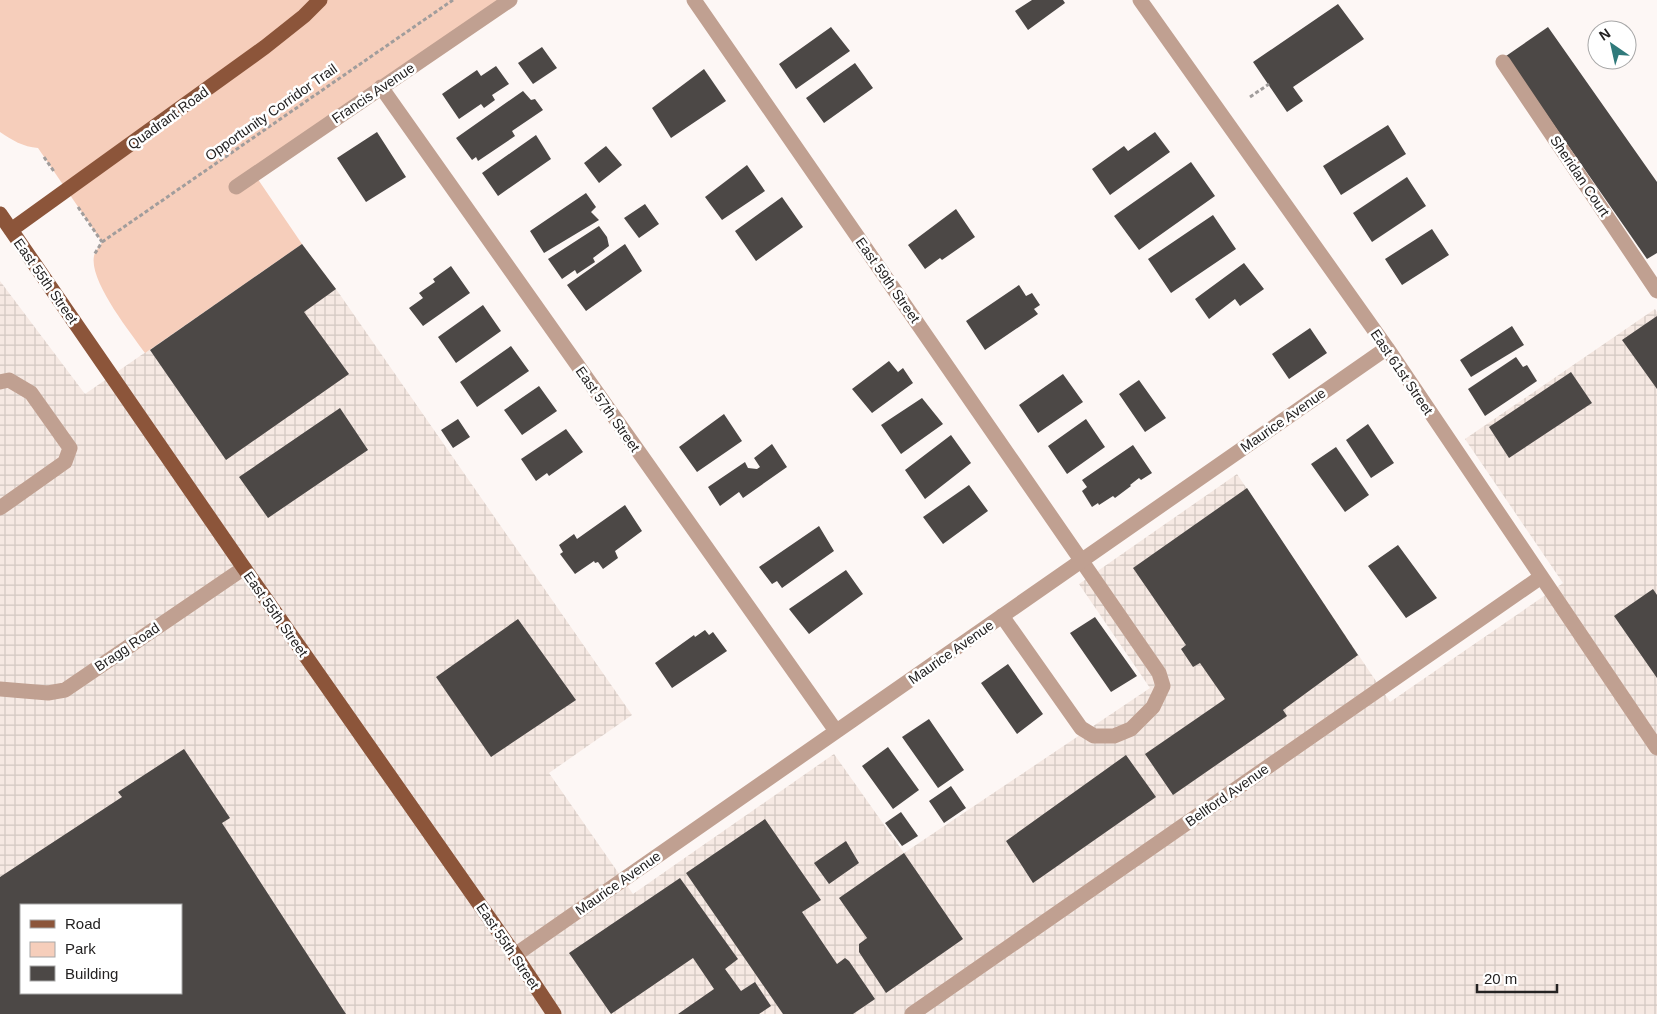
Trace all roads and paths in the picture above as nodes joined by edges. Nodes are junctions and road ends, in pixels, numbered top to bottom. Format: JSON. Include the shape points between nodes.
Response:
{"nodes":[{"id":1,"x":320,"y":0,"type":"edge"},
{"id":2,"x":453,"y":0,"type":"edge"},
{"id":3,"x":510,"y":0,"type":"edge"},
{"id":4,"x":694,"y":0,"type":"edge"},
{"id":5,"x":1140,"y":0,"type":"edge"},
{"id":6,"x":1503,"y":62,"type":"dead end"},
{"id":7,"x":1269,"y":84,"type":"dead end"},
{"id":8,"x":381,"y":87,"type":"junction"},
{"id":9,"x":1250,"y":97,"type":"dead end"},
{"id":10,"x":236,"y":187,"type":"dead end"},
{"id":11,"x":0,"y":214,"type":"edge"},
{"id":12,"x":89,"y":223,"type":"dead end"},
{"id":13,"x":11,"y":230,"type":"junction"},
{"id":14,"x":102,"y":242,"type":"junction"},
{"id":15,"x":94,"y":255,"type":"dead end"},
{"id":16,"x":1657,"y":291,"type":"edge"},
{"id":17,"x":1387,"y":348,"type":"junction"},
{"id":18,"x":0,"y":382,"type":"edge"},
{"id":19,"x":0,"y":508,"type":"edge"},
{"id":20,"x":1081,"y":560,"type":"junction"},
{"id":21,"x":244,"y":568,"type":"junction"},
{"id":22,"x":1541,"y":577,"type":"junction"},
{"id":23,"x":1002,"y":616,"type":"junction"},
{"id":24,"x":0,"y":689,"type":"edge"},
{"id":25,"x":836,"y":731,"type":"junction"},
{"id":26,"x":1657,"y":748,"type":"edge"},
{"id":27,"x":515,"y":955,"type":"junction"},
{"id":28,"x":554,"y":1014,"type":"edge"},
{"id":29,"x":912,"y":1014,"type":"edge"}],
"edges":[{"from":1,"to":13,"type":"main road","name":"Quadrant Road","via":[[265,47]]},
{"from":2,"to":14,"type":"path","name":"Opportunity Corridor Trail"},
{"from":3,"to":8,"type":"street","name":"Francis Avenue"},
{"from":4,"to":20,"type":"street","name":"East 59th Street"},
{"from":5,"to":17,"type":"street","name":"East 61st Street"},
{"from":6,"to":16,"type":"street","name":"Sheridan Court"},
{"from":7,"to":9,"type":"path"},
{"from":8,"to":10,"type":"street","name":"Francis Avenue"},
{"from":8,"to":25,"type":"street","name":"East 57th Street"},
{"from":11,"to":13,"type":"main road","name":"East 55th Street"},
{"from":12,"to":14,"type":"path"},
{"from":13,"to":21,"type":"main road","name":"East 55th Street"},
{"from":14,"to":15,"type":"path"},
{"from":17,"to":20,"type":"street","name":"Maurice Avenue"},
{"from":17,"to":22,"type":"street","name":"East 61st Street"},
{"from":18,"to":19,"type":"street","via":[[9,380],[31,393],[70,448],[65,462]]},
{"from":20,"to":23,"type":"street","name":"Maurice Avenue"},
{"from":20,"to":23,"type":"street","name":"East 59th Street","via":[[1160,673],[1163,686],[1153,707],[1131,729],[1114,736],[1094,736],[1080,728]]},
{"from":21,"to":24,"type":"street","name":"Bragg Road","via":[[65,690],[48,693]]},
{"from":21,"to":27,"type":"main road","name":"East 55th Street"},
{"from":22,"to":26,"type":"street","name":"East 61st Street"},
{"from":22,"to":29,"type":"street","name":"Bellford Avenue"},
{"from":23,"to":25,"type":"street","name":"Maurice Avenue"},
{"from":25,"to":27,"type":"street","name":"Maurice Avenue"},
{"from":27,"to":28,"type":"main road","name":"East 55th Street"}]}
